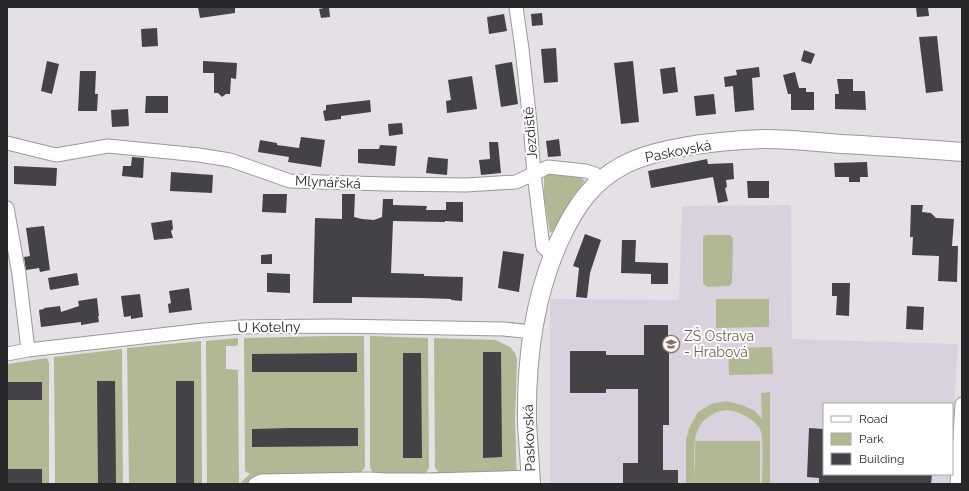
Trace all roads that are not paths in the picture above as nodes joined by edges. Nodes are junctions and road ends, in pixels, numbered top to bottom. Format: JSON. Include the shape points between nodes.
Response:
{"nodes":[{"id":1,"x":516,"y":7,"type":"edge"},
{"id":2,"x":7,"y":143,"type":"edge"},
{"id":3,"x":962,"y":152,"type":"edge"},
{"id":4,"x":534,"y":174,"type":"junction"},
{"id":5,"x":602,"y":179,"type":"junction"},
{"id":6,"x":7,"y":208,"type":"edge"},
{"id":7,"x":552,"y":255,"type":"junction"},
{"id":8,"x":533,"y":332,"type":"junction"},
{"id":9,"x":28,"y":350,"type":"junction"},
{"id":10,"x":7,"y":354,"type":"edge"},
{"id":11,"x":962,"y":404,"type":"edge"},
{"id":12,"x":531,"y":480,"type":"edge"},
{"id":13,"x":255,"y":484,"type":"edge"},
{"id":14,"x":956,"y":484,"type":"edge"}],
"edges":[{"from":1,"to":4,"type":"street","name":"Jezdiště"},
{"from":2,"to":4,"type":"street","name":"Mlynářská","via":[[56,155],[108,146],[199,155],[230,160],[290,181],[466,185],[516,182]]},
{"from":3,"to":5,"type":"main road","name":"Paskovská","via":[[766,139],[738,141],[700,144],[659,152],[623,165]]},
{"from":4,"to":5,"type":"street","name":"Mlynářská","via":[[548,168],[586,171]]},
{"from":4,"to":7,"type":"street","name":"Jezdiště","via":[[543,247]]},
{"from":5,"to":7,"type":"main road","name":"Paskovská","via":[[587,193]]},
{"from":6,"to":9,"type":"street","via":[[19,274]]},
{"from":7,"to":8,"type":"main road","name":"Paskovská","via":[[543,283]]},
{"from":8,"to":9,"type":"street","name":"U Kotelny","via":[[504,329],[334,326],[241,327]]},
{"from":8,"to":12,"type":"main road","name":"Paskovská","via":[[527,406]]},
{"from":9,"to":10,"type":"street","name":"U Kotelny"},
{"from":11,"to":14,"type":"street"},
{"from":12,"to":13,"type":"street","via":[[368,479],[261,481]]}]}
